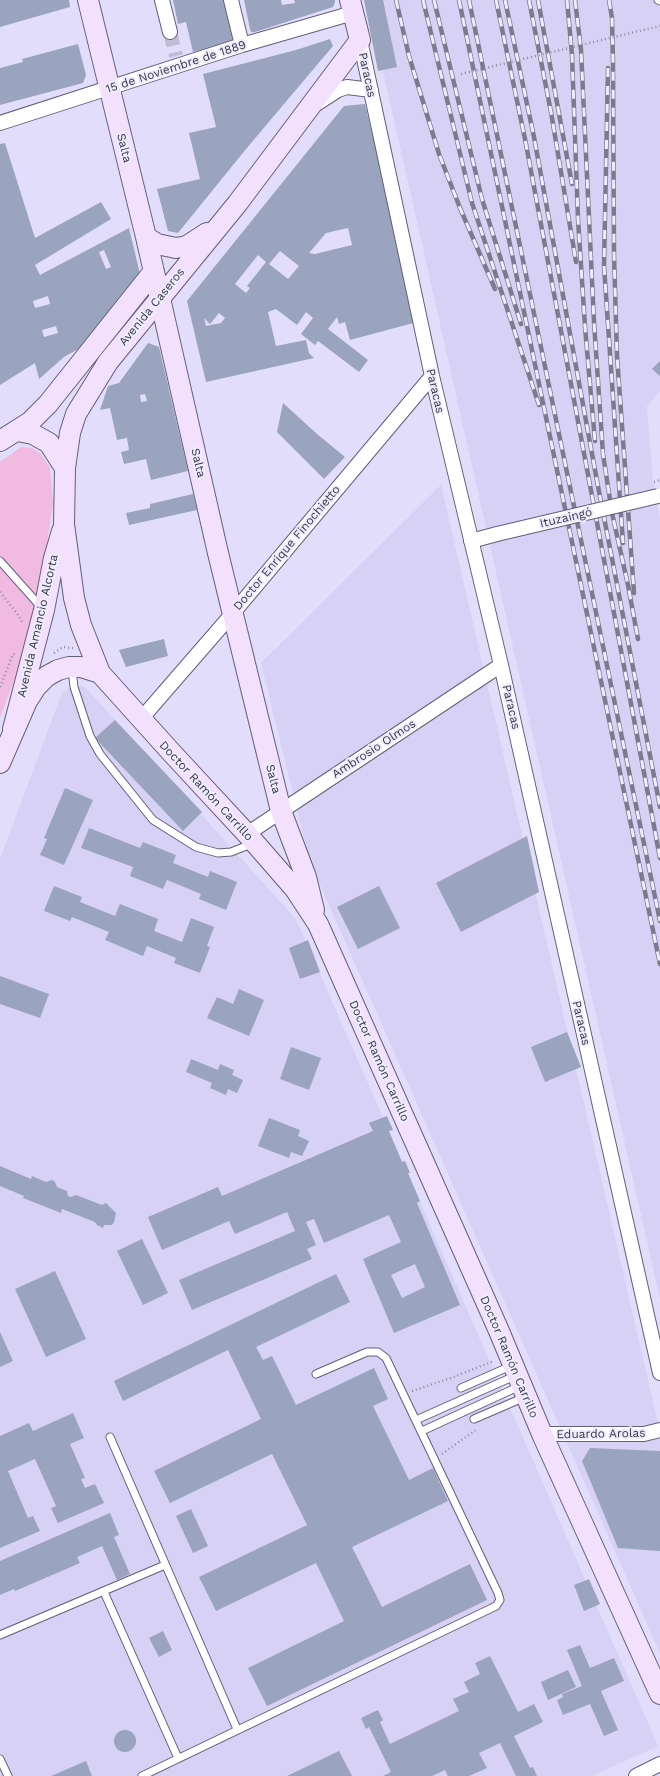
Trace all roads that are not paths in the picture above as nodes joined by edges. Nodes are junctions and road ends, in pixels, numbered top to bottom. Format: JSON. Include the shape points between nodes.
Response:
{"nodes":[{"id":1,"x":88,"y":0,"type":"edge"},
{"id":2,"x":162,"y":0,"type":"edge"},
{"id":3,"x":232,"y":0,"type":"edge"},
{"id":4,"x":352,"y":7,"type":"edge"},
{"id":5,"x":170,"y":32,"type":"tunnel mouth"},
{"id":6,"x":360,"y":40,"type":"junction"},
{"id":7,"x":242,"y":45,"type":"junction"},
{"id":8,"x":110,"y":89,"type":"junction"},
{"id":9,"x":371,"y":90,"type":"junction"},
{"id":10,"x":308,"y":110,"type":"junction"},
{"id":11,"x":0,"y":123,"type":"edge"},
{"id":12,"x":237,"y":204,"type":"junction"},
{"id":13,"x":146,"y":237,"type":"junction"},
{"id":14,"x":154,"y":271,"type":"junction"},
{"id":15,"x":160,"y":297,"type":"junction"},
{"id":16,"x":432,"y":376,"type":"junction"},
{"id":17,"x":17,"y":431,"type":"junction"},
{"id":18,"x":0,"y":441,"type":"edge"},
{"id":19,"x":65,"y":468,"type":"junction"},
{"id":20,"x":659,"y":496,"type":"edge"},
{"id":21,"x":64,"y":524,"type":"junction"},
{"id":22,"x":471,"y":541,"type":"junction"},
{"id":23,"x":0,"y":561,"type":"edge"},
{"id":24,"x":44,"y":610,"type":"junction"},
{"id":25,"x":233,"y":613,"type":"junction"},
{"id":26,"x":501,"y":665,"type":"junction"},
{"id":27,"x":72,"y":667,"type":"junction"},
{"id":28,"x":100,"y":673,"type":"junction"},
{"id":29,"x":141,"y":719,"type":"junction"},
{"id":30,"x":13,"y":729,"type":"junction"},
{"id":31,"x":0,"y":763,"type":"edge"},
{"id":32,"x":280,"y":811,"type":"junction"},
{"id":33,"x":251,"y":838,"type":"junction"},
{"id":34,"x":318,"y":924,"type":"junction"},
{"id":35,"x":660,"y":1373,"type":"edge"},
{"id":36,"x":316,"y":1374,"type":"dead end"},
{"id":37,"x":517,"y":1375,"type":"junction"},
{"id":38,"x":460,"y":1388,"type":"dead end"},
{"id":39,"x":481,"y":1391,"type":"junction"},
{"id":40,"x":486,"y":1402,"type":"junction"},
{"id":41,"x":474,"y":1419,"type":"dead end"},
{"id":42,"x":416,"y":1420,"type":"junction"},
{"id":43,"x":660,"y":1430,"type":"edge"},
{"id":44,"x":422,"y":1431,"type":"junction"},
{"id":45,"x":542,"y":1434,"type":"junction"},
{"id":46,"x":110,"y":1437,"type":"dead end"},
{"id":47,"x":165,"y":1565,"type":"junction"},
{"id":48,"x":104,"y":1592,"type":"junction"},
{"id":49,"x":0,"y":1635,"type":"edge"},
{"id":50,"x":660,"y":1694,"type":"edge"},
{"id":51,"x":237,"y":1729,"type":"junction"},
{"id":52,"x":178,"y":1758,"type":"junction"},
{"id":53,"x":0,"y":1759,"type":"edge"},
{"id":54,"x":660,"y":1764,"type":"edge"},
{"id":55,"x":8,"y":1776,"type":"edge"},
{"id":56,"x":142,"y":1776,"type":"edge"},
{"id":57,"x":636,"y":1776,"type":"edge"}],
"edges":[{"from":1,"to":8,"type":"street","name":"Salta"},
{"from":2,"to":5,"type":"street"},
{"from":3,"to":7,"type":"street"},
{"from":4,"to":6,"type":"street"},
{"from":4,"to":7,"type":"street","name":"15 de Noviembre de 1889"},
{"from":6,"to":9,"type":"street","name":"Paracas"},
{"from":6,"to":10,"type":"street","name":"Avenida Caseros"},
{"from":7,"to":8,"type":"street","name":"15 de Noviembre de 1889","via":[[177,61]]},
{"from":8,"to":11,"type":"street","name":"15 de Noviembre de 1889"},
{"from":8,"to":13,"type":"street","name":"Salta"},
{"from":9,"to":10,"type":"street","name":"Avenida Caseros","via":[[347,87]]},
{"from":9,"to":16,"type":"street","name":"Paracas"},
{"from":10,"to":12,"type":"street","name":"Avenida Caseros"},
{"from":12,"to":13,"type":"street","via":[[206,234],[187,246],[170,248]]},
{"from":12,"to":15,"type":"street","name":"Avenida Caseros"},
{"from":13,"to":14,"type":"street","name":"Salta"},
{"from":14,"to":15,"type":"street","name":"Salta"},
{"from":14,"to":17,"type":"street","name":"Avenida Caseros","via":[[48,404]]},
{"from":15,"to":19,"type":"street","name":"Avenida Caseros","via":[[108,362],[82,403],[70,433]]},
{"from":15,"to":25,"type":"street","name":"Salta"},
{"from":16,"to":22,"type":"street","name":"Paracas"},
{"from":16,"to":25,"type":"street","name":"Doctor Enrique Finochietto"},
{"from":17,"to":18,"type":"street","name":"Avenida Caseros"},
{"from":17,"to":19,"type":"street","via":[[33,434],[49,443]]},
{"from":19,"to":21,"type":"street","name":"Doctor Ramón Carrillo"},
{"from":20,"to":22,"type":"street","name":"Ituzaingó","bridge":true},
{"from":21,"to":24,"type":"street","name":"Avenida Amancio Alcorta","via":[[54,558]]},
{"from":21,"to":28,"type":"street","name":"Doctor Ramón Carrillo","via":[[77,612]]},
{"from":22,"to":26,"type":"street","name":"Paracas"},
{"from":23,"to":24,"type":"lane"},
{"from":24,"to":30,"type":"street","name":"Avenida Amancio Alcorta"},
{"from":25,"to":29,"type":"street","name":"Doctor Enrique Finochietto"},
{"from":25,"to":32,"type":"street","name":"Salta"},
{"from":26,"to":32,"type":"street","name":"Ambrosio Olmos"},
{"from":26,"to":35,"type":"street","name":"Paracas"},
{"from":27,"to":28,"type":"street","name":"Avenida Amancio Alcorta","via":[[89,668]]},
{"from":27,"to":30,"type":"street","name":"Avenida Amancio Alcorta","via":[[47,676],[36,687]]},
{"from":27,"to":33,"type":"lane","via":[[74,687],[90,736],[100,754],[153,820],[196,847],[218,853],[231,852]]},
{"from":28,"to":29,"type":"street","name":"Doctor Ramón Carrillo"},
{"from":29,"to":33,"type":"street","name":"Doctor Ramón Carrillo"},
{"from":30,"to":31,"type":"street","name":"Avenida Amancio Alcorta"},
{"from":32,"to":33,"type":"street","name":"Ambrosio Olmos"},
{"from":32,"to":34,"type":"street","name":"Salta","via":[[306,877]]},
{"from":33,"to":34,"type":"street","name":"Doctor Ramón Carrillo","via":[[295,890]]},
{"from":34,"to":37,"type":"street","name":"Doctor Ramón Carrillo"},
{"from":36,"to":42,"type":"lane","via":[[367,1352],[378,1352],[386,1358]]},
{"from":37,"to":38,"type":"lane"},
{"from":37,"to":39,"type":"lane"},
{"from":37,"to":40,"type":"lane"},
{"from":37,"to":41,"type":"lane"},
{"from":37,"to":45,"type":"street","name":"Doctor Ramón Carrillo"},
{"from":39,"to":40,"type":"lane"},
{"from":39,"to":42,"type":"lane"},
{"from":40,"to":44,"type":"lane"},
{"from":42,"to":44,"type":"lane"},
{"from":43,"to":45,"type":"street","name":"Eduardo Arolas","via":[[644,1434]]},
{"from":44,"to":51,"type":"lane","via":[[500,1600],[496,1606]]},
{"from":45,"to":50,"type":"street","name":"Doctor Ramón Carrillo"},
{"from":46,"to":47,"type":"lane"},
{"from":47,"to":48,"type":"lane"},
{"from":47,"to":51,"type":"lane"},
{"from":48,"to":49,"type":"lane"},
{"from":48,"to":52,"type":"lane"},
{"from":51,"to":52,"type":"lane"},
{"from":52,"to":56,"type":"lane"},
{"from":53,"to":55,"type":"lane"},
{"from":54,"to":57,"type":"street"}]}
